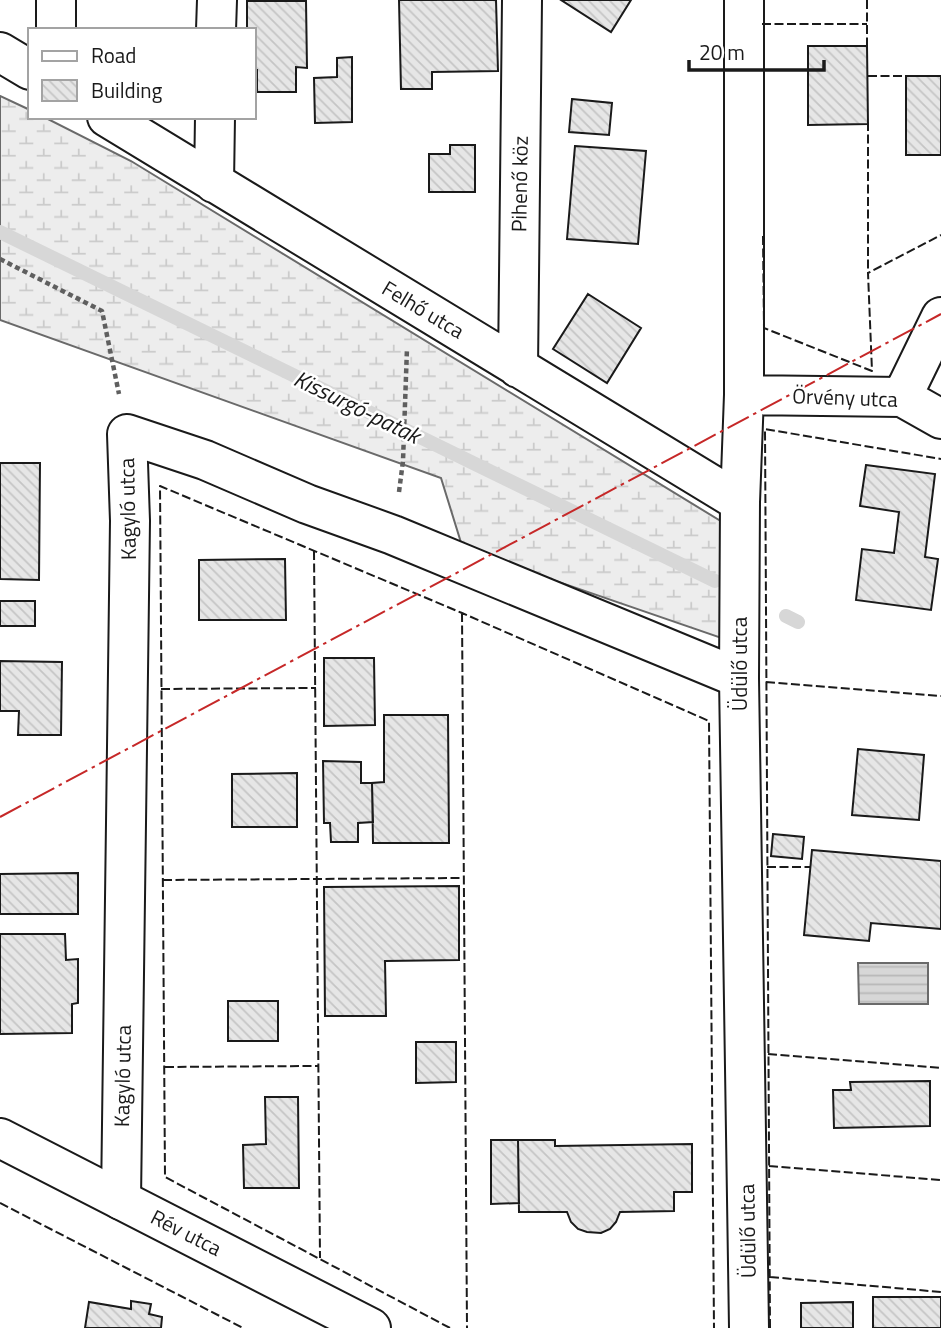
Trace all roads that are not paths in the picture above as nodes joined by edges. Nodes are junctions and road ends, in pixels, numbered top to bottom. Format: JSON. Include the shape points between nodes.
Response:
{"nodes":[{"id":1,"x":56,"y":0,"type":"edge"},
{"id":2,"x":217,"y":0,"type":"edge"},
{"id":3,"x":522,"y":0,"type":"edge"},
{"id":4,"x":744,"y":0,"type":"edge"},
{"id":5,"x":57,"y":28,"type":"edge"},
{"id":6,"x":216,"y":28,"type":"edge"},
{"id":7,"x":0,"y":52,"type":"edge"},
{"id":8,"x":28,"y":70,"type":"edge"},
{"id":9,"x":110,"y":119,"type":"edge"},
{"id":10,"x":215,"y":119,"type":"edge"},
{"id":11,"x":214,"y":183,"type":"junction"},
{"id":12,"x":941,"y":317,"type":"edge"},
{"id":13,"x":518,"y":368,"type":"junction"},
{"id":14,"x":744,"y":395,"type":"junction"},
{"id":15,"x":902,"y":397,"type":"junction"},
{"id":16,"x":941,"y":419,"type":"edge"},
{"id":17,"x":740,"y":502,"type":"junction"},
{"id":18,"x":739,"y":678,"type":"junction"},
{"id":19,"x":0,"y":1139,"type":"edge"},
{"id":20,"x":121,"y":1200,"type":"junction"},
{"id":21,"x":371,"y":1328,"type":"edge"},
{"id":22,"x":749,"y":1328,"type":"edge"}],
"edges":[{"from":1,"to":5,"type":"street"},
{"from":2,"to":6,"type":"street"},
{"from":3,"to":13,"type":"street","name":"Pihenő köz"},
{"from":4,"to":14,"type":"street","name":"Üdülő utca"},
{"from":7,"to":8,"type":"street"},
{"from":9,"to":11,"type":"street","name":"Felhő utca"},
{"from":10,"to":11,"type":"street"},
{"from":11,"to":13,"type":"street","name":"Felhő utca"},
{"from":12,"to":15,"type":"street"},
{"from":13,"to":17,"type":"street","name":"Felhő utca"},
{"from":14,"to":15,"type":"street","name":"Örvény utca"},
{"from":14,"to":17,"type":"street","name":"Üdülő utca"},
{"from":15,"to":16,"type":"street","name":"Örvény utca"},
{"from":17,"to":18,"type":"street","name":"Üdülő utca"},
{"from":18,"to":20,"type":"street","name":"Kagyló utca","via":[[205,460],[127,434],[130,521]]},
{"from":18,"to":22,"type":"street","name":"Üdülő utca"},
{"from":19,"to":20,"type":"street","name":"Rév utca"},
{"from":20,"to":21,"type":"street","name":"Rév utca"}]}
